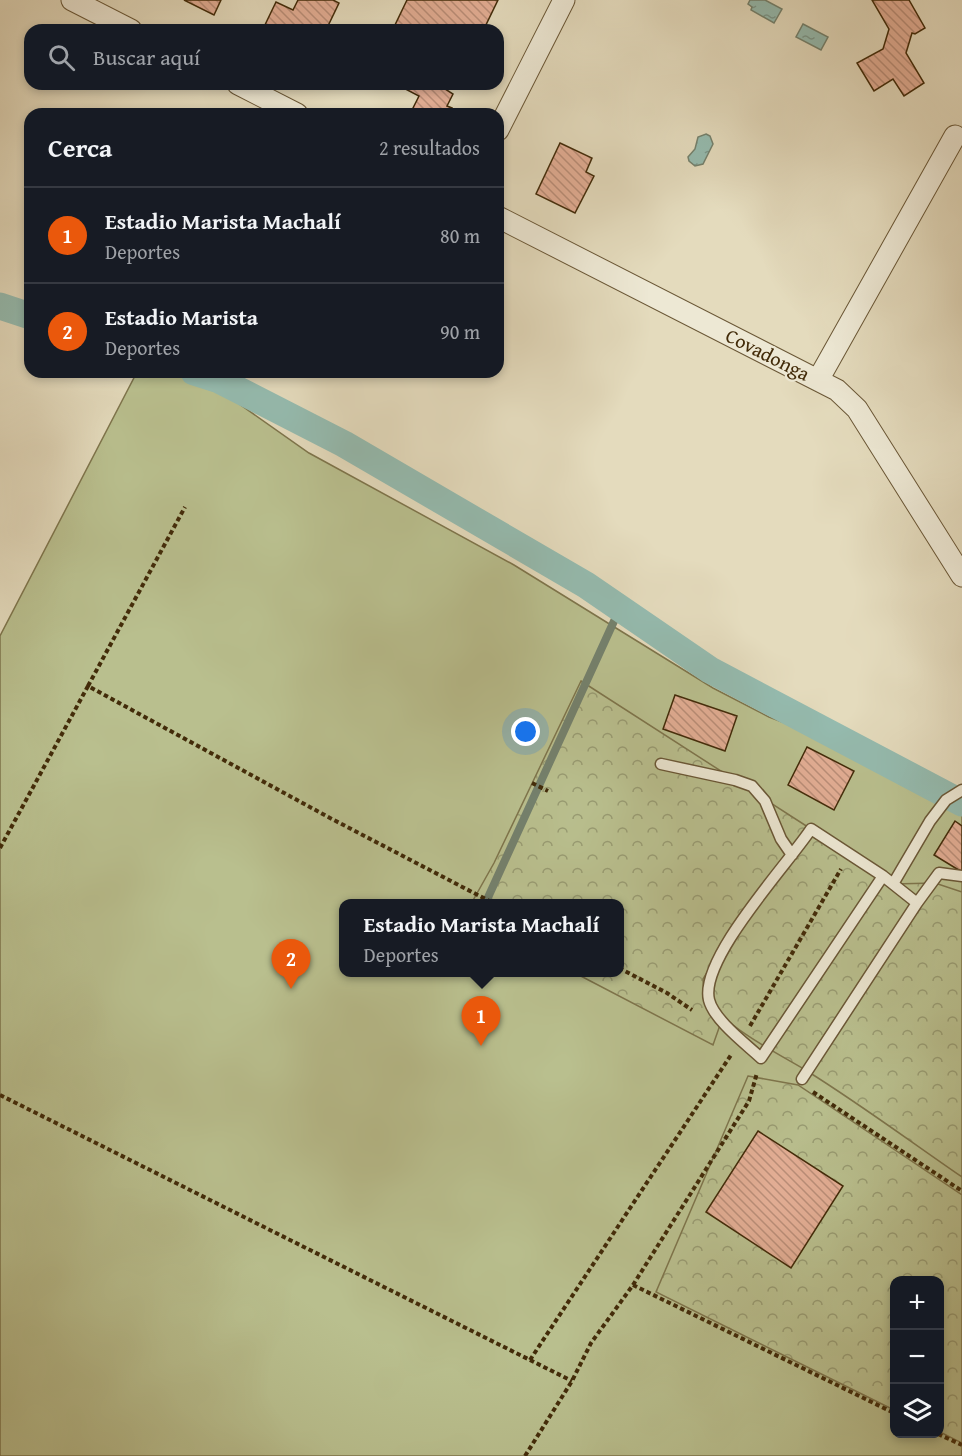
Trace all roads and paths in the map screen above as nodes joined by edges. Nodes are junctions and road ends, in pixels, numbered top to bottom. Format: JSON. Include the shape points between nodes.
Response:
{"nodes":[{"id":1,"x":72,"y":0,"type":"edge"},
{"id":2,"x":564,"y":0,"type":"edge"},
{"id":3,"x":120,"y":24,"type":"edge"},
{"id":4,"x":250,"y":90,"type":"edge"},
{"id":5,"x":285,"y":108,"type":"edge"},
{"id":6,"x":504,"y":118,"type":"edge"},
{"id":7,"x":955,"y":136,"type":"dead end"},
{"id":8,"x":504,"y":220,"type":"edge"},
{"id":9,"x":818,"y":380,"type":"junction"},
{"id":10,"x":185,"y":507,"type":"dead end"},
{"id":11,"x":962,"y":576,"type":"edge"},
{"id":12,"x":88,"y":686,"type":"junction"},
{"id":13,"x":661,"y":764,"type":"dead end"},
{"id":14,"x":532,"y":783,"type":"dead end"},
{"id":15,"x":962,"y":790,"type":"edge"},
{"id":16,"x":548,"y":791,"type":"dead end"},
{"id":17,"x":0,"y":848,"type":"edge"},
{"id":18,"x":792,"y":855,"type":"junction"},
{"id":19,"x":850,"y":855,"type":"junction"},
{"id":20,"x":883,"y":876,"type":"junction"},
{"id":21,"x":962,"y":876,"type":"edge"},
{"id":22,"x":893,"y":884,"type":"junction"},
{"id":23,"x":487,"y":899,"type":"edge"},
{"id":24,"x":917,"y":903,"type":"junction"},
{"id":25,"x":741,"y":1040,"type":"junction"},
{"id":26,"x":761,"y":1058,"type":"junction"},
{"id":27,"x":802,"y":1079,"type":"dead end"},
{"id":28,"x":809,"y":1089,"type":"dead end"},
{"id":29,"x":0,"y":1095,"type":"edge"},
{"id":30,"x":962,"y":1191,"type":"edge"},
{"id":31,"x":633,"y":1285,"type":"junction"},
{"id":32,"x":530,"y":1360,"type":"junction"},
{"id":33,"x":572,"y":1381,"type":"junction"},
{"id":34,"x":890,"y":1411,"type":"edge"},
{"id":35,"x":944,"y":1437,"type":"edge"},
{"id":36,"x":962,"y":1445,"type":"edge"},
{"id":37,"x":525,"y":1456,"type":"edge"}],
"edges":[{"from":1,"to":3,"type":"street"},
{"from":2,"to":6,"type":"street"},
{"from":4,"to":5,"type":"street"},
{"from":7,"to":9,"type":"street"},
{"from":8,"to":9,"type":"street","name":"Covadonga"},
{"from":9,"to":11,"type":"street","name":"Covadonga","via":[[837,390],[857,409]]},
{"from":10,"to":12,"type":"path"},
{"from":12,"to":17,"type":"path"},
{"from":12,"to":23,"type":"path"},
{"from":13,"to":18,"type":"lane","via":[[752,786],[765,801]]},
{"from":14,"to":16,"type":"path"},
{"from":15,"to":22,"type":"lane","via":[[946,800],[930,821]]},
{"from":18,"to":19,"type":"lane","via":[[811,829]]},
{"from":18,"to":25,"type":"lane","via":[[729,940],[709,985],[709,1000],[717,1016]]},
{"from":19,"to":20,"type":"lane"},
{"from":19,"to":25,"type":"path"},
{"from":20,"to":22,"type":"lane"},
{"from":20,"to":26,"type":"lane"},
{"from":21,"to":24,"type":"lane","via":[[939,873]]},
{"from":22,"to":24,"type":"lane"},
{"from":24,"to":27,"type":"lane"},
{"from":25,"to":26,"type":"lane"},
{"from":25,"to":32,"type":"path"},
{"from":26,"to":31,"type":"path","via":[[749,1101]]},
{"from":28,"to":30,"type":"path"},
{"from":29,"to":32,"type":"path"},
{"from":31,"to":33,"type":"path","via":[[591,1343]]},
{"from":31,"to":34,"type":"path"},
{"from":32,"to":33,"type":"path"},
{"from":33,"to":37,"type":"path"},
{"from":35,"to":36,"type":"path"}]}
